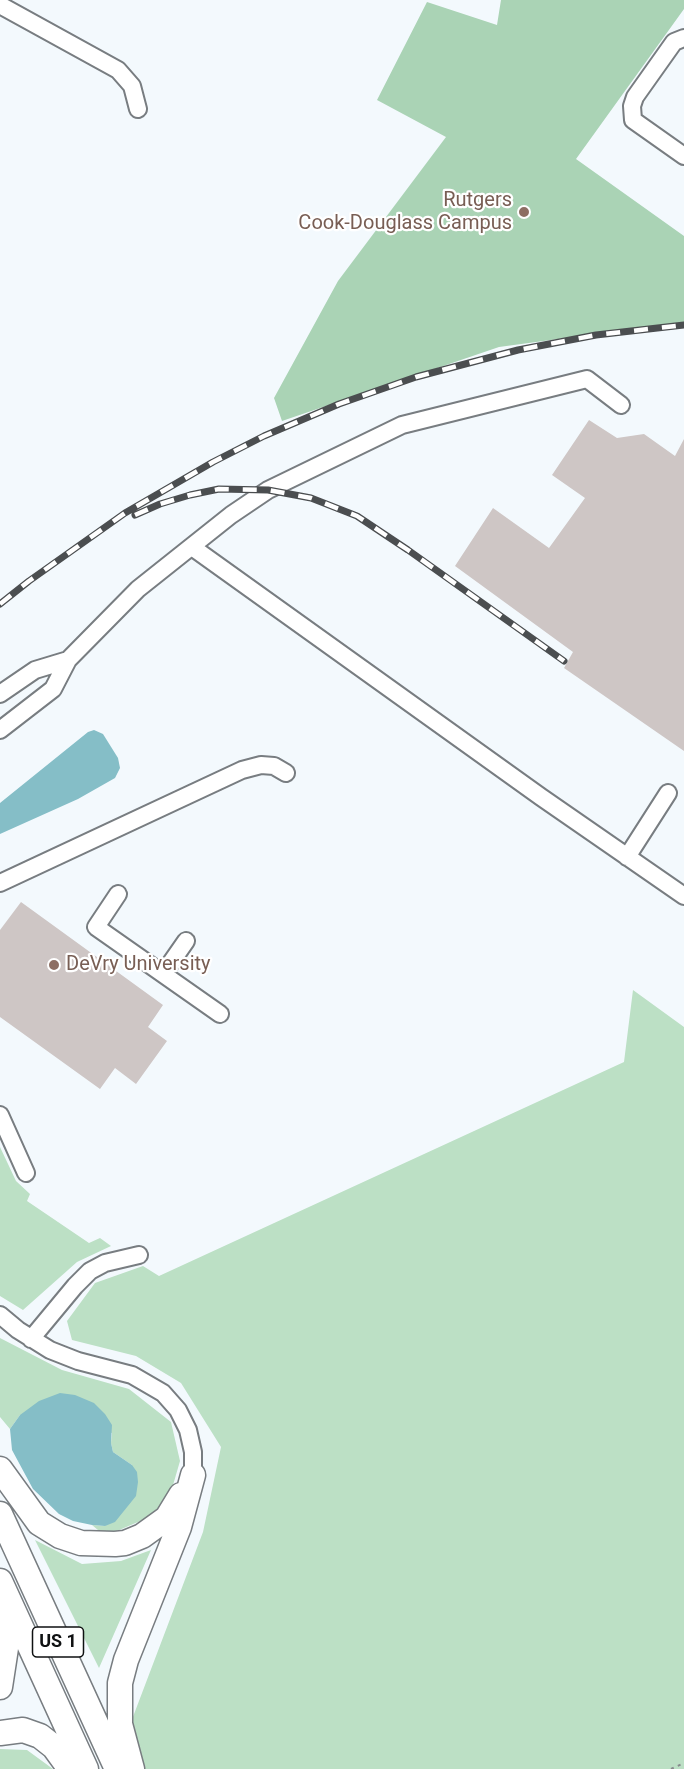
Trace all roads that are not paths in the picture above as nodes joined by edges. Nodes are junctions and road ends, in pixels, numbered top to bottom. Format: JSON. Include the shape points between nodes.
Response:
{"nodes":[{"id":1,"x":0,"y":5,"type":"edge"},
{"id":2,"x":684,"y":38,"type":"edge"},
{"id":3,"x":138,"y":109,"type":"dead end"},
{"id":4,"x":684,"y":156,"type":"edge"},
{"id":5,"x":621,"y":405,"type":"dead end"},
{"id":6,"x":192,"y":547,"type":"junction"},
{"id":7,"x":68,"y":660,"type":"junction"},
{"id":8,"x":0,"y":694,"type":"edge"},
{"id":9,"x":0,"y":730,"type":"edge"},
{"id":10,"x":285,"y":772,"type":"dead end"},
{"id":11,"x":668,"y":793,"type":"dead end"},
{"id":12,"x":627,"y":857,"type":"junction"},
{"id":13,"x":0,"y":883,"type":"edge"},
{"id":14,"x":118,"y":894,"type":"dead end"},
{"id":15,"x":684,"y":896,"type":"edge"},
{"id":16,"x":186,"y":941,"type":"dead end"},
{"id":17,"x":163,"y":974,"type":"junction"},
{"id":18,"x":220,"y":1014,"type":"dead end"},
{"id":19,"x":0,"y":1115,"type":"edge"},
{"id":20,"x":26,"y":1173,"type":"dead end"},
{"id":21,"x":139,"y":1255,"type":"dead end"},
{"id":22,"x":0,"y":1315,"type":"edge"},
{"id":23,"x":31,"y":1339,"type":"junction"},
{"id":24,"x":0,"y":1469,"type":"edge"},
{"id":25,"x":193,"y":1475,"type":"junction"},
{"id":26,"x":0,"y":1514,"type":"edge"},
{"id":27,"x":0,"y":1581,"type":"edge"},
{"id":28,"x":0,"y":1599,"type":"edge"},
{"id":29,"x":0,"y":1688,"type":"edge"},
{"id":30,"x":0,"y":1733,"type":"edge"},
{"id":31,"x":70,"y":1769,"type":"edge"},
{"id":32,"x":86,"y":1769,"type":"edge"},
{"id":33,"x":117,"y":1769,"type":"edge"},
{"id":34,"x":132,"y":1769,"type":"edge"}],
"edges":[{"from":1,"to":3,"type":"street","via":[[118,70],[132,86]]},
{"from":2,"to":4,"type":"street","via":[[674,42],[632,106],[633,120]]},
{"from":5,"to":6,"type":"street","via":[[587,379],[402,425],[268,490]]},
{"from":6,"to":7,"type":"street","via":[[138,589]]},
{"from":6,"to":12,"type":"street"},
{"from":7,"to":8,"type":"street","via":[[35,670]]},
{"from":7,"to":9,"type":"street","via":[[53,689]]},
{"from":10,"to":13,"type":"street","via":[[261,765],[242,770]]},
{"from":11,"to":12,"type":"street"},
{"from":12,"to":15,"type":"street"},
{"from":14,"to":17,"type":"street","via":[[96,927]]},
{"from":16,"to":17,"type":"street"},
{"from":17,"to":18,"type":"street"},
{"from":19,"to":20,"type":"street"},
{"from":21,"to":23,"type":"street","via":[[90,1271]]},
{"from":22,"to":23,"type":"street"},
{"from":23,"to":25,"type":"street","via":[[63,1356],[132,1376],[163,1393],[188,1430],[194,1452]]},
{"from":24,"to":25,"type":"highway","via":[[39,1523],[70,1540],[104,1545],[125,1543],[160,1524]]},
{"from":25,"to":34,"type":"highway","via":[[179,1527],[120,1683],[120,1724]]},
{"from":26,"to":33,"type":"highway","number":"US 1"},
{"from":27,"to":32,"type":"highway","number":"US 1"},
{"from":28,"to":29,"type":"highway","via":[[6,1648]]},
{"from":30,"to":31,"type":"highway","via":[[23,1730],[40,1736]]}]}
